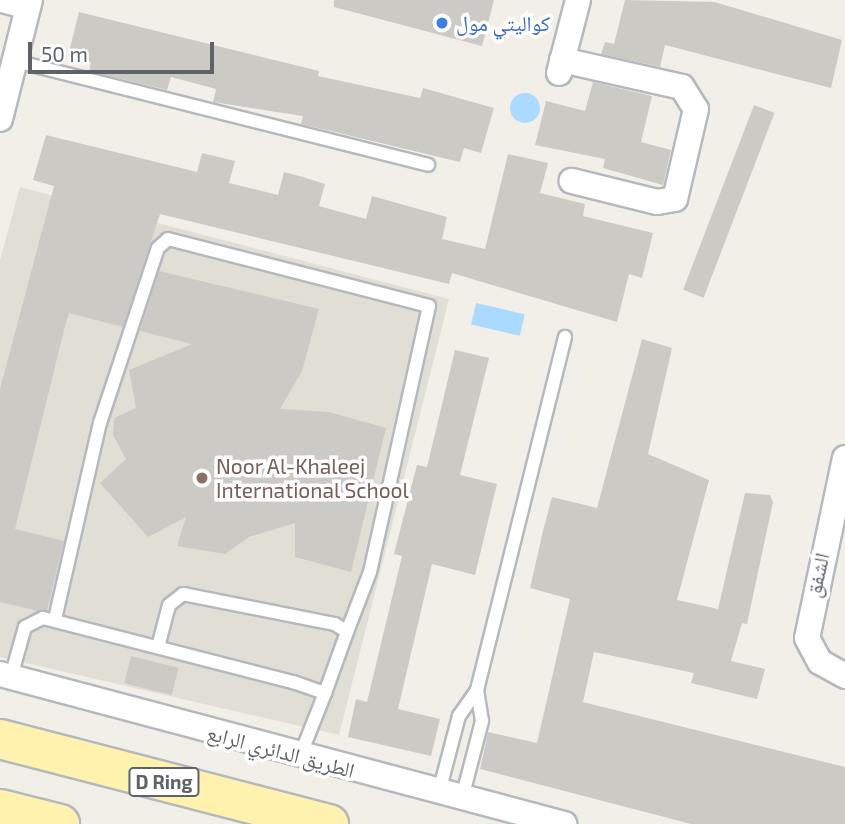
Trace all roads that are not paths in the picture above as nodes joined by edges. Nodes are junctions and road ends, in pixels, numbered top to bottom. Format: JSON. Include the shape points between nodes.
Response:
{"nodes":[{"id":1,"x":2,"y":0,"type":"edge"},
{"id":2,"x":578,"y":0,"type":"edge"},
{"id":3,"x":29,"y":4,"type":"edge"},
{"id":4,"x":15,"y":61,"type":"junction"},
{"id":5,"x":0,"y":119,"type":"edge"},
{"id":6,"x":428,"y":165,"type":"dead end"},
{"id":7,"x":572,"y":181,"type":"dead end"},
{"id":8,"x":565,"y":337,"type":"dead end"},
{"id":9,"x":845,"y":458,"type":"edge"},
{"id":10,"x":55,"y":619,"type":"junction"},
{"id":11,"x":347,"y":632,"type":"junction"},
{"id":12,"x":158,"y":647,"type":"junction"},
{"id":13,"x":5,"y":676,"type":"edge"},
{"id":14,"x":845,"y":676,"type":"edge"},
{"id":15,"x":477,"y":690,"type":"junction"},
{"id":16,"x":325,"y":693,"type":"junction"},
{"id":17,"x":0,"y":739,"type":"edge"},
{"id":18,"x":300,"y":757,"type":"junction"},
{"id":19,"x":451,"y":795,"type":"junction"},
{"id":20,"x":0,"y":808,"type":"edge"},
{"id":21,"x":60,"y":824,"type":"edge"},
{"id":22,"x":329,"y":824,"type":"edge"},
{"id":23,"x":564,"y":824,"type":"edge"}],
"edges":[{"from":1,"to":3,"type":"street"},
{"from":2,"to":7,"type":"street","via":[[560,67],[682,87],[696,109],[675,199],[657,202]]},
{"from":3,"to":4,"type":"street"},
{"from":4,"to":5,"type":"street"},
{"from":4,"to":6,"type":"lane"},
{"from":8,"to":15,"type":"lane"},
{"from":9,"to":14,"type":"street","name":"الشفق","via":[[807,638],[820,662]]},
{"from":10,"to":11,"type":"lane","via":[[100,422],[158,248],[168,239],[429,306],[370,572]]},
{"from":10,"to":12,"type":"lane"},
{"from":10,"to":13,"type":"lane","via":[[36,619],[24,627]]},
{"from":11,"to":12,"type":"lane","via":[[335,624],[183,594],[169,605]]},
{"from":11,"to":16,"type":"lane"},
{"from":12,"to":16,"type":"lane"},
{"from":13,"to":18,"type":"street","name":"الطريق الدائري الرابع"},
{"from":15,"to":19,"type":"lane","via":[[460,716]]},
{"from":15,"to":19,"type":"lane","via":[[482,721]]},
{"from":16,"to":18,"type":"lane"},
{"from":17,"to":22,"type":"main road","number":"D Ring"},
{"from":18,"to":19,"type":"street","name":"الطريق الدائري الرابع"},
{"from":19,"to":23,"type":"street","name":"الطريق الدائري الرابع"},
{"from":20,"to":21,"type":"main road"}]}
